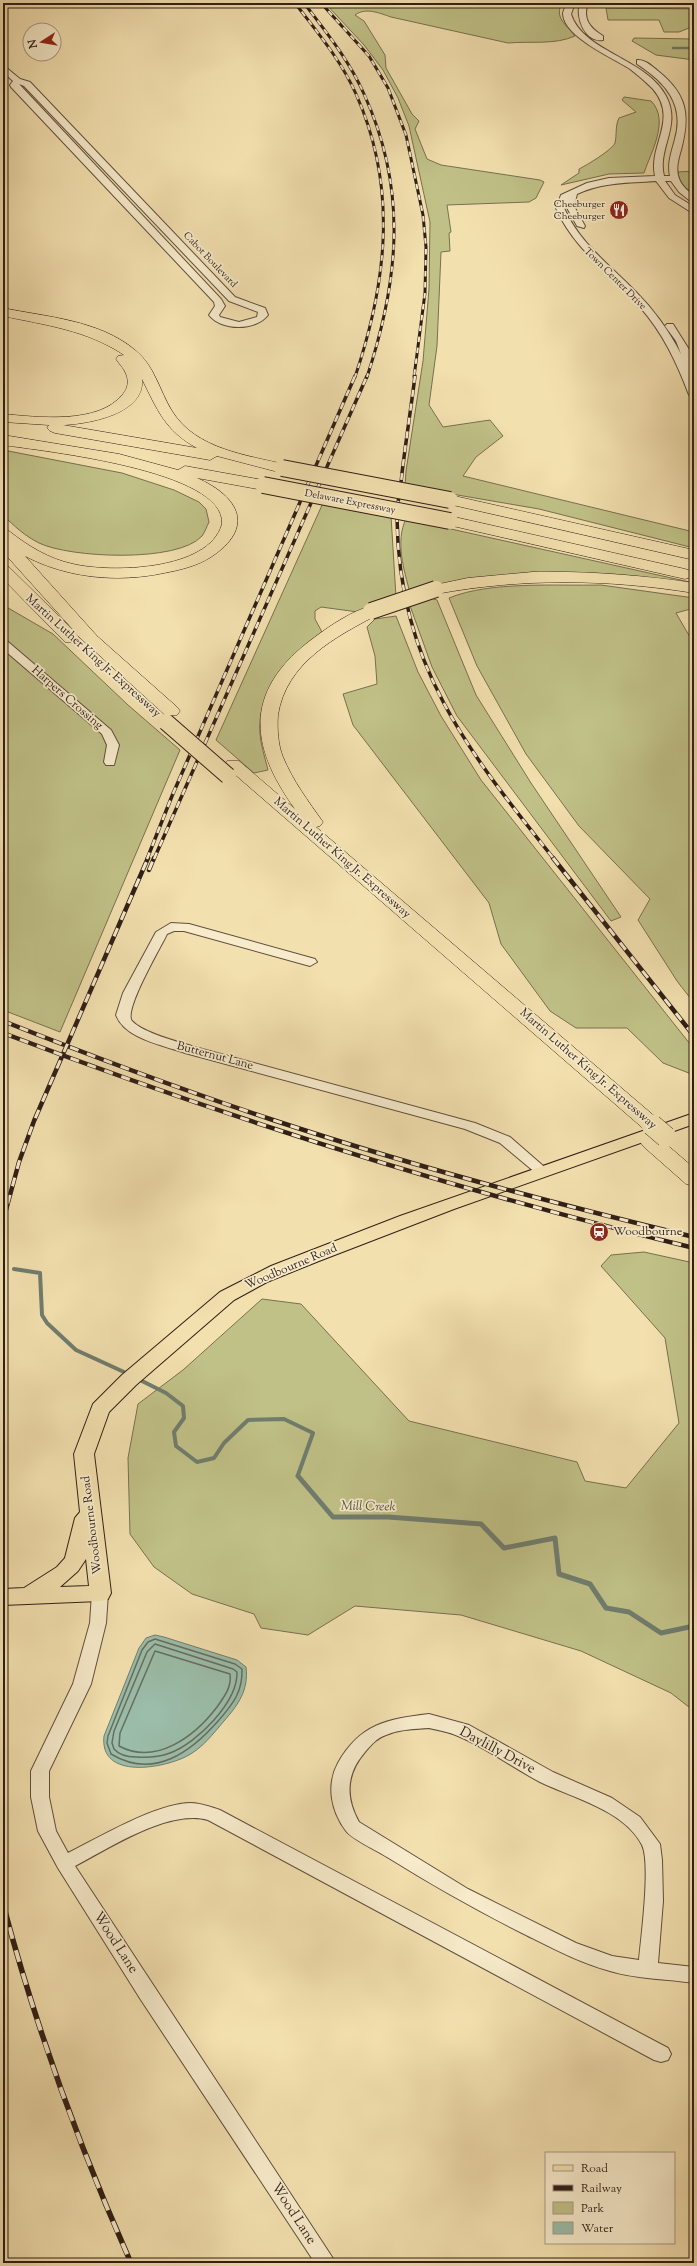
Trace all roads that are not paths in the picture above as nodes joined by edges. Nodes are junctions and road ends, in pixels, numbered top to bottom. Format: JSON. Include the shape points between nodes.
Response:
{"nodes":[{"id":1,"x":571,"y":3,"type":"edge"},
{"id":2,"x":584,"y":3,"type":"edge"},
{"id":3,"x":3,"y":67,"type":"edge"},
{"id":4,"x":17,"y":81,"type":"junction"},
{"id":5,"x":659,"y":178,"type":"junction"},
{"id":6,"x":673,"y":178,"type":"junction"},
{"id":7,"x":694,"y":201,"type":"edge"},
{"id":8,"x":694,"y":211,"type":"edge"},
{"id":9,"x":3,"y":312,"type":"edge"},
{"id":10,"x":3,"y":325,"type":"edge"},
{"id":11,"x":694,"y":395,"type":"edge"},
{"id":12,"x":3,"y":419,"type":"edge"},
{"id":13,"x":3,"y":440,"type":"edge"},
{"id":14,"x":118,"y":459,"type":"junction"},
{"id":15,"x":263,"y":464,"type":"junction"},
{"id":16,"x":3,"y":534,"type":"edge"},
{"id":17,"x":3,"y":542,"type":"edge"},
{"id":18,"x":694,"y":555,"type":"edge"},
{"id":19,"x":3,"y":570,"type":"edge"},
{"id":20,"x":694,"y":576,"type":"edge"},
{"id":21,"x":694,"y":588,"type":"edge"},
{"id":22,"x":7,"y":595,"type":"dead end"},
{"id":23,"x":58,"y":627,"type":"junction"},
{"id":24,"x":3,"y":643,"type":"edge"},
{"id":25,"x":168,"y":716,"type":"junction"},
{"id":26,"x":110,"y":762,"type":"dead end"},
{"id":27,"x":230,"y":770,"type":"junction"},
{"id":28,"x":356,"y":871,"type":"junction"},
{"id":29,"x":310,"y":962,"type":"dead end"},
{"id":30,"x":694,"y":1118,"type":"edge"},
{"id":31,"x":652,"y":1133,"type":"junction"},
{"id":32,"x":694,"y":1161,"type":"edge"},
{"id":33,"x":542,"y":1171,"type":"junction"},
{"id":34,"x":694,"y":1179,"type":"edge"},
{"id":35,"x":88,"y":1499,"type":"junction"},
{"id":36,"x":100,"y":1593,"type":"junction"},
{"id":37,"x":27,"y":1596,"type":"junction"},
{"id":38,"x":3,"y":1597,"type":"edge"},
{"id":39,"x":64,"y":1863,"type":"junction"},
{"id":40,"x":648,"y":1969,"type":"junction"},
{"id":41,"x":694,"y":1975,"type":"edge"},
{"id":42,"x":660,"y":2054,"type":"dead end"},
{"id":43,"x":326,"y":2263,"type":"edge"}],
"edges":[{"from":1,"to":5,"type":"street","via":[[567,14],[571,26],[640,72],[656,87],[663,98],[668,117],[657,163]]},
{"from":2,"to":6,"type":"street","via":[[580,15],[588,29],[658,74],[676,96],[682,113],[682,122],[673,161]]},
{"from":3,"to":4,"type":"street","name":"Cabot Boulevard"},
{"from":4,"to":4,"type":"street","name":"Cabot Boulevard","via":[[14,85],[218,301],[220,306],[214,315],[217,319],[239,325],[260,319],[263,315],[262,310],[232,300],[27,84]]},
{"from":5,"to":6,"type":"street","name":"Town Center Drive"},
{"from":5,"to":8,"type":"street","via":[[673,198]]},
{"from":5,"to":11,"type":"street","name":"Town Center Drive","via":[[609,181],[590,185],[573,193],[570,206],[599,252],[644,292],[685,347],[688,360],[685,368]]},
{"from":6,"to":7,"type":"street"},
{"from":9,"to":15,"type":"highway","via":[[76,329],[114,343],[138,361],[164,411],[178,429],[207,446]]},
{"from":10,"to":12,"type":"highway","via":[[58,331],[97,343],[123,359],[133,372],[135,381],[131,396],[122,404],[96,415],[60,421]]},
{"from":12,"to":15,"type":"highway"},
{"from":13,"to":14,"type":"highway","name":"Delaware Expressway"},
{"from":14,"to":16,"type":"highway","via":[[175,475],[217,496],[226,505],[231,519],[223,539],[205,553],[180,564],[149,571],[116,573],[82,571],[51,563],[26,551]]},
{"from":14,"to":20,"type":"highway","name":"Delaware Expressway","bridge":true,"via":[[263,484],[450,521]]},
{"from":15,"to":18,"type":"highway","name":"Delaware Expressway","bridge":true,"via":[[450,500]]},
{"from":17,"to":25,"type":"highway","name":"Martin Luther King Jr. Expressway","via":[[91,640]]},
{"from":19,"to":23,"type":"highway","name":"Martin Luther King Jr. Expressway"},
{"from":21,"to":28,"type":"highway","bridge":true,"via":[[627,578],[561,575],[496,579],[436,589],[402,598],[328,634],[295,662],[276,692],[267,722],[268,743],[281,776],[305,812]]},
{"from":22,"to":23,"type":"highway"},
{"from":23,"to":25,"type":"highway","name":"Martin Luther King Jr. Expressway"},
{"from":24,"to":26,"type":"street","name":"Harpers Crossing","via":[[107,732],[113,745]]},
{"from":25,"to":27,"type":"highway","name":"Martin Luther King Jr. Expressway","bridge":true},
{"from":27,"to":28,"type":"highway","name":"Martin Luther King Jr. Expressway"},
{"from":27,"to":31,"type":"highway","name":"Martin Luther King Jr. Expressway"},
{"from":28,"to":31,"type":"highway","name":"Martin Luther King Jr. Expressway"},
{"from":29,"to":33,"type":"street","name":"Butternut Lane","via":[[184,927],[171,927],[162,932],[130,993],[123,1015],[126,1023],[142,1033],[190,1050],[470,1126],[505,1140]]},
{"from":30,"to":33,"type":"main road","name":"Woodbourne Road"},
{"from":31,"to":32,"type":"highway","name":"Martin Luther King Jr. Expressway"},
{"from":31,"to":34,"type":"highway","name":"Martin Luther King Jr. Expressway"},
{"from":33,"to":35,"type":"main road","name":"Woodbourne Road","via":[[303,1259],[227,1296],[129,1380],[100,1409],[84,1454]]},
{"from":35,"to":36,"type":"main road","name":"Woodbourne Road"},
{"from":35,"to":37,"type":"main road","via":[[78,1556],[73,1566],[64,1575]]},
{"from":36,"to":37,"type":"main road"},
{"from":36,"to":39,"type":"street","name":"Wood Lane","via":[[98,1623],[82,1684],[40,1771],[40,1797],[47,1831]]},
{"from":37,"to":38,"type":"main road"},
{"from":39,"to":42,"type":"street","via":[[161,1817],[186,1811],[202,1811],[214,1815]]},
{"from":39,"to":43,"type":"street","name":"Wood Lane"},
{"from":40,"to":40,"type":"street","name":"Daylilly Drive","via":[[611,1964],[569,1948],[462,1894],[353,1827],[343,1812],[338,1794],[342,1772],[354,1753],[371,1735],[382,1730],[429,1721],[463,1730],[547,1777],[606,1803],[634,1822],[651,1844],[653,1860],[654,1901]]},
{"from":40,"to":41,"type":"street","name":"Daylilly Drive"}]}
